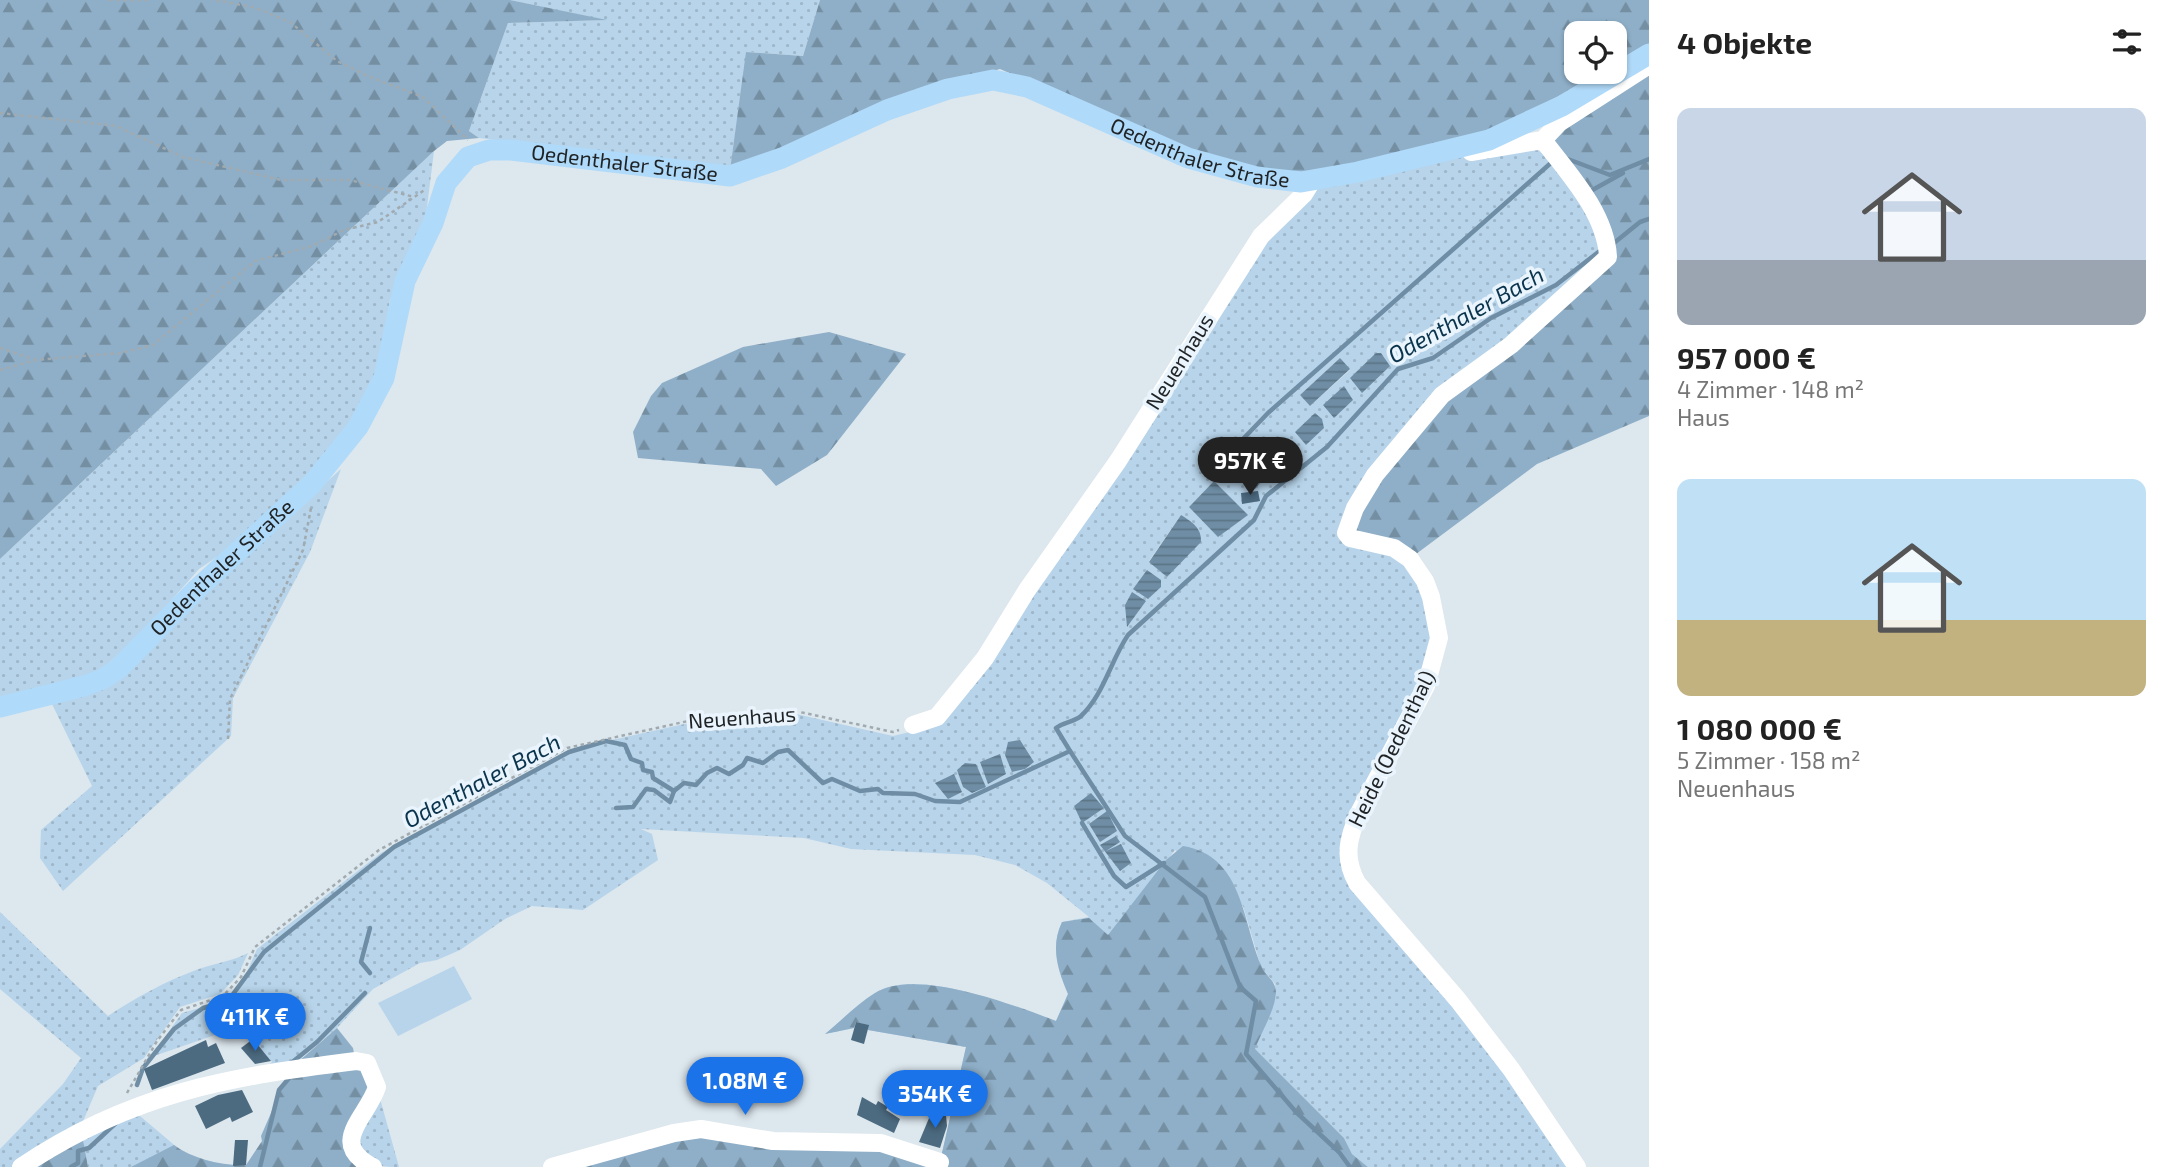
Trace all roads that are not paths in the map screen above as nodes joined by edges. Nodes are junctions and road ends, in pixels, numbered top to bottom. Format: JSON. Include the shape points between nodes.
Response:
{"nodes":[{"id":1,"x":1649,"y":54,"type":"edge"},
{"id":2,"x":1649,"y":65,"type":"edge"},
{"id":3,"x":1543,"y":140,"type":"junction"},
{"id":4,"x":1459,"y":147,"type":"junction"},
{"id":5,"x":1312,"y":181,"type":"junction"},
{"id":6,"x":0,"y":707,"type":"edge"},
{"id":7,"x":913,"y":725,"type":"road end"},
{"id":8,"x":940,"y":1163,"type":"dead end"},
{"id":9,"x":21,"y":1167,"type":"edge"},
{"id":10,"x":373,"y":1167,"type":"edge"},
{"id":11,"x":552,"y":1167,"type":"edge"},
{"id":12,"x":1577,"y":1167,"type":"edge"}],
"edges":[{"from":1,"to":4,"type":"main road","name":"Oedenthaler Straße","via":[[1529,123]]},
{"from":2,"to":3,"type":"street","via":[[1559,124]]},
{"from":3,"to":4,"type":"street","via":[[1472,152]]},
{"from":3,"to":12,"type":"street","name":"Heide (Oedenthal)","via":[[1590,206],[1608,257],[1511,345],[1442,395],[1381,467],[1349,520],[1346,533],[1350,537],[1394,548],[1410,559],[1428,589],[1439,638],[1433,671],[1359,813],[1347,855],[1357,883],[1458,1000]]},
{"from":4,"to":5,"type":"main road","name":"Oedenthaler Straße"},
{"from":5,"to":6,"type":"main road","name":"Oedenthaler Straße","via":[[1257,177],[1201,163],[1000,79],[887,110],[782,158],[730,176],[511,150],[472,155],[446,183],[405,281],[384,378],[370,408],[312,484],[103,680]]},
{"from":5,"to":7,"type":"street","name":"Neuenhaus","via":[[1261,236],[1118,461],[972,674],[937,717]]},
{"from":8,"to":11,"type":"street","via":[[881,1143],[773,1141],[701,1129]]},
{"from":9,"to":10,"type":"street","via":[[97,1121],[141,1104],[224,1080],[355,1061],[367,1063],[377,1087],[352,1128],[351,1143],[356,1155]]}]}
